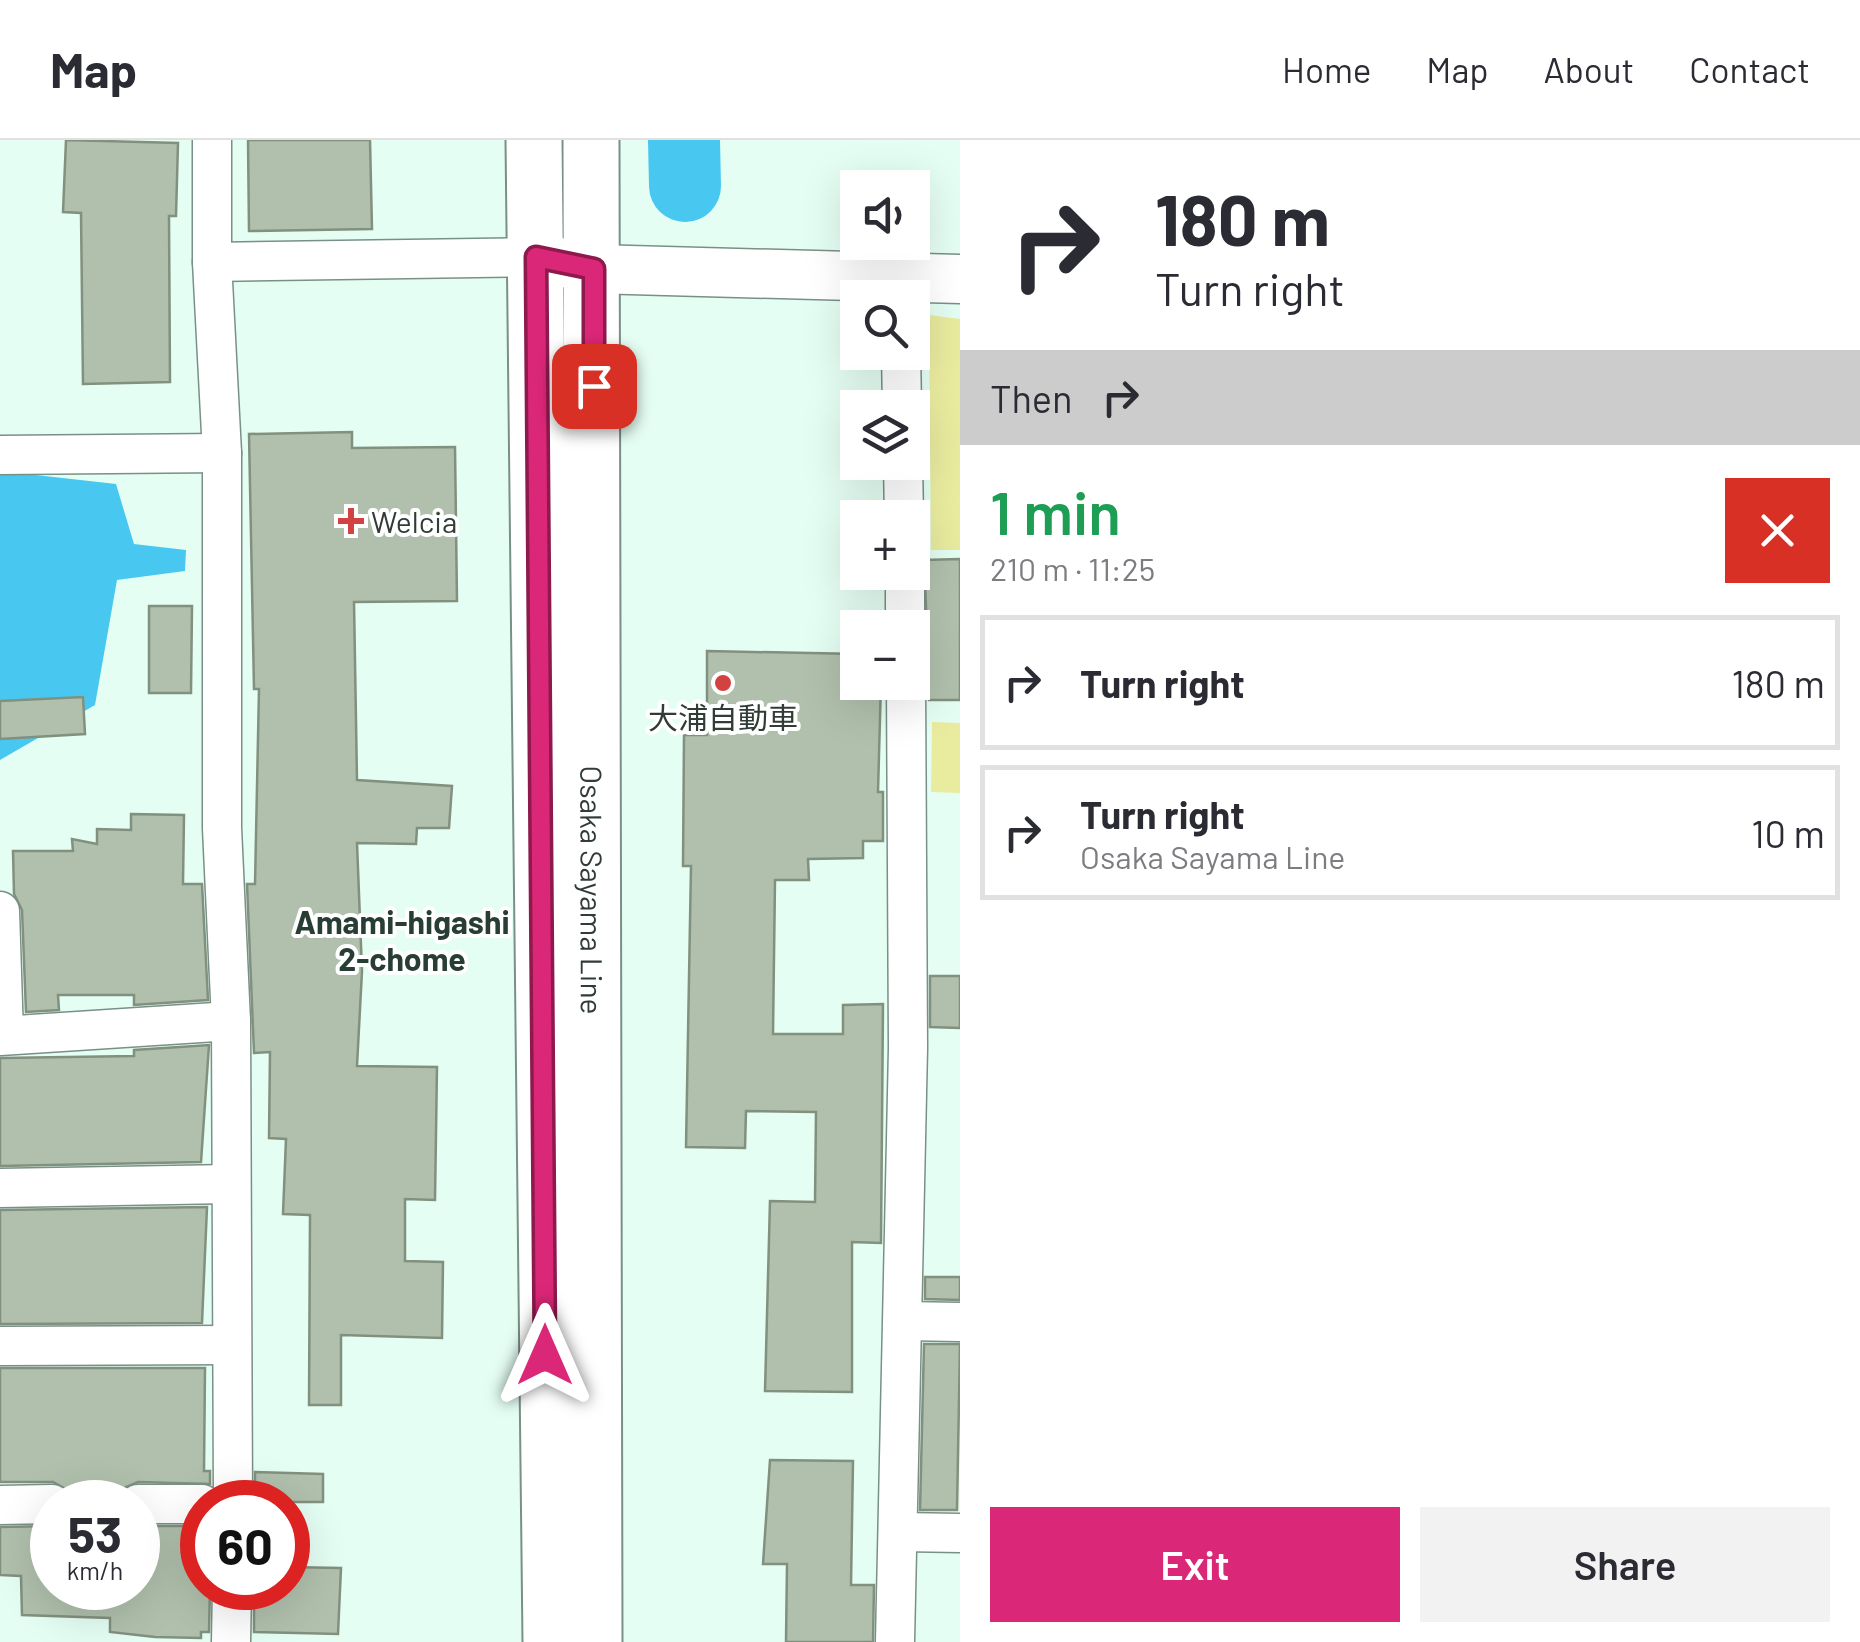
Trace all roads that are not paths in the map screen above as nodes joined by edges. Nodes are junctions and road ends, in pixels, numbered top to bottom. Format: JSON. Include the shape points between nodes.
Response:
{"nodes":[{"id":1,"x":212,"y":140,"type":"edge"},
{"id":2,"x":534,"y":140,"type":"edge"},
{"id":3,"x":591,"y":140,"type":"edge"},
{"id":4,"x":536,"y":257,"type":"junction"},
{"id":5,"x":212,"y":262,"type":"junction"},
{"id":6,"x":594,"y":269,"type":"junction"},
{"id":7,"x":960,"y":279,"type":"edge"},
{"id":8,"x":930,"y":282,"type":"edge"},
{"id":9,"x":840,"y":283,"type":"edge"},
{"id":10,"x":222,"y":452,"type":"junction"},
{"id":11,"x":0,"y":454,"type":"edge"},
{"id":12,"x":906,"y":700,"type":"edge"},
{"id":13,"x":0,"y":911,"type":"edge"},
{"id":14,"x":231,"y":1021,"type":"junction"},
{"id":15,"x":2,"y":1036,"type":"edge"},
{"id":16,"x":230,"y":1184,"type":"junction"},
{"id":17,"x":0,"y":1188,"type":"edge"},
{"id":18,"x":904,"y":1322,"type":"junction"},
{"id":19,"x":960,"y":1322,"type":"edge"},
{"id":20,"x":231,"y":1345,"type":"junction"},
{"id":21,"x":0,"y":1346,"type":"edge"},
{"id":22,"x":234,"y":1480,"type":"edge"},
{"id":23,"x":0,"y":1504,"type":"edge"},
{"id":24,"x":30,"y":1504,"type":"edge"},
{"id":25,"x":901,"y":1532,"type":"junction"},
{"id":26,"x":960,"y":1533,"type":"edge"},
{"id":27,"x":232,"y":1610,"type":"edge"},
{"id":28,"x":231,"y":1642,"type":"edge"},
{"id":29,"x":550,"y":1642,"type":"edge"},
{"id":30,"x":594,"y":1642,"type":"edge"},
{"id":31,"x":896,"y":1642,"type":"edge"}],
"edges":[{"from":1,"to":5,"type":"street"},
{"from":2,"to":4,"type":"main road","name":"Osaka Sayama Line"},
{"from":3,"to":6,"type":"main road","name":"Osaka Sayama Line"},
{"from":4,"to":5,"type":"street"},
{"from":4,"to":6,"type":"street"},
{"from":4,"to":29,"type":"main road","name":"Osaka Sayama Line"},
{"from":5,"to":10,"type":"street"},
{"from":6,"to":9,"type":"street"},
{"from":6,"to":30,"type":"main road","name":"Osaka Sayama Line"},
{"from":7,"to":8,"type":"street"},
{"from":10,"to":11,"type":"street"},
{"from":10,"to":14,"type":"street","via":[[222,828]]},
{"from":12,"to":18,"type":"street"},
{"from":13,"to":15,"type":"street"},
{"from":14,"to":15,"type":"street"},
{"from":14,"to":16,"type":"street"},
{"from":16,"to":17,"type":"street"},
{"from":16,"to":20,"type":"street"},
{"from":18,"to":19,"type":"street"},
{"from":18,"to":25,"type":"street"},
{"from":20,"to":21,"type":"street"},
{"from":20,"to":22,"type":"street"},
{"from":23,"to":24,"type":"street"},
{"from":25,"to":26,"type":"street"},
{"from":25,"to":31,"type":"street"},
{"from":27,"to":28,"type":"street"}]}
